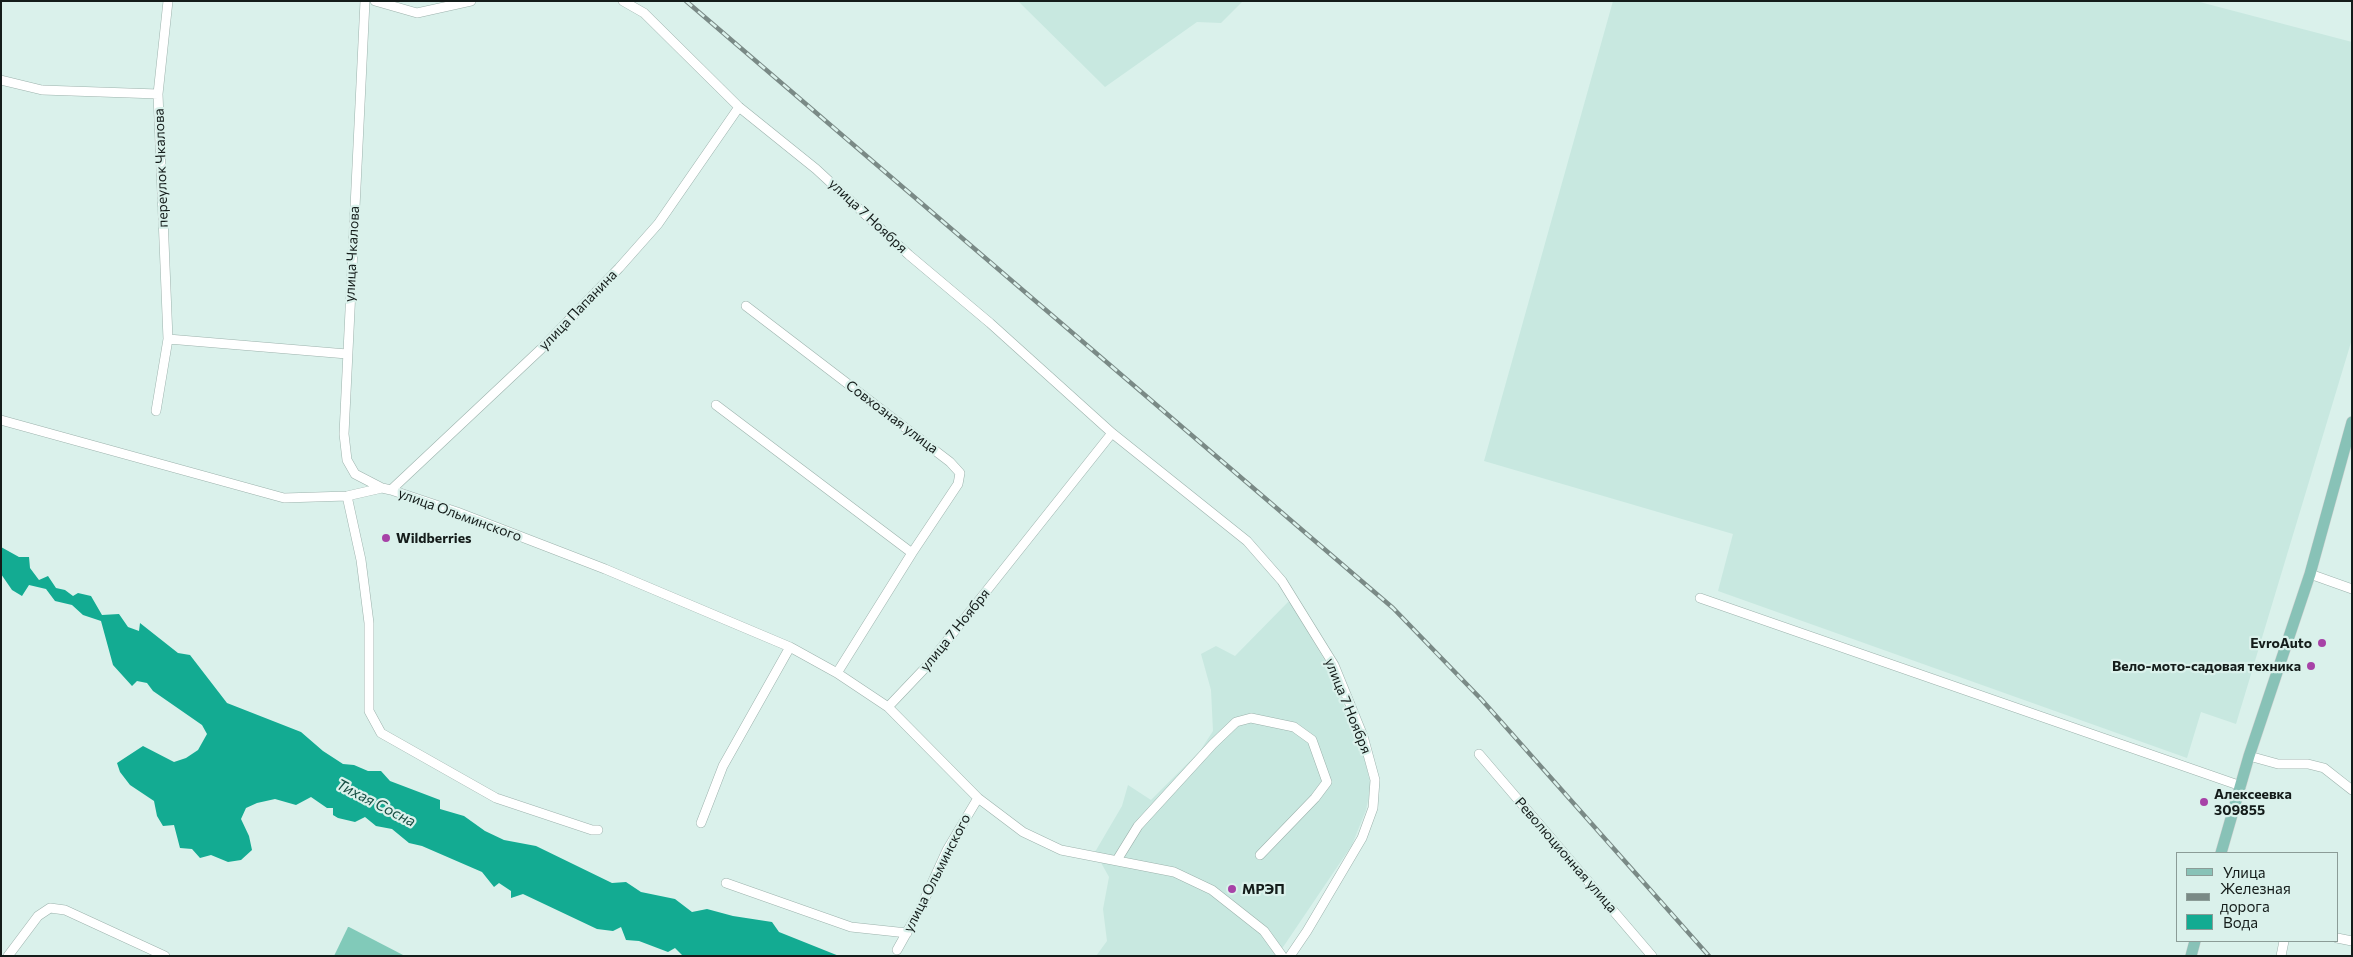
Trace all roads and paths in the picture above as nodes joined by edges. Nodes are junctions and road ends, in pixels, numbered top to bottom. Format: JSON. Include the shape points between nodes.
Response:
{"nodes":[{"id":1,"x":168,"y":1,"type":"edge"},
{"id":2,"x":365,"y":1,"type":"edge"},
{"id":3,"x":375,"y":1,"type":"edge"},
{"id":4,"x":471,"y":1,"type":"edge"},
{"id":5,"x":623,"y":1,"type":"edge"},
{"id":6,"x":1,"y":80,"type":"edge"},
{"id":7,"x":158,"y":94,"type":"junction"},
{"id":8,"x":739,"y":107,"type":"junction"},
{"id":9,"x":746,"y":306,"type":"dead end"},
{"id":10,"x":168,"y":339,"type":"junction"},
{"id":11,"x":347,"y":354,"type":"junction"},
{"id":12,"x":716,"y":405,"type":"dead end"},
{"id":13,"x":156,"y":411,"type":"dead end"},
{"id":14,"x":1,"y":420,"type":"edge"},
{"id":15,"x":2352,"y":422,"type":"edge"},
{"id":16,"x":1112,"y":433,"type":"junction"},
{"id":17,"x":387,"y":489,"type":"junction"},
{"id":18,"x":347,"y":496,"type":"junction"},
{"id":19,"x":912,"y":553,"type":"junction"},
{"id":20,"x":2310,"y":574,"type":"junction"},
{"id":21,"x":2352,"y":589,"type":"edge"},
{"id":22,"x":1700,"y":598,"type":"dead end"},
{"id":23,"x":790,"y":647,"type":"junction"},
{"id":24,"x":837,"y":673,"type":"junction"},
{"id":25,"x":888,"y":707,"type":"junction"},
{"id":26,"x":1479,"y":754,"type":"dead end"},
{"id":27,"x":2249,"y":756,"type":"junction"},
{"id":28,"x":2240,"y":786,"type":"junction"},
{"id":29,"x":2352,"y":790,"type":"edge"},
{"id":30,"x":978,"y":798,"type":"junction"},
{"id":31,"x":701,"y":822,"type":"dead end"},
{"id":32,"x":598,"y":830,"type":"dead end"},
{"id":33,"x":2221,"y":852,"type":"edge"},
{"id":34,"x":1260,"y":855,"type":"dead end"},
{"id":35,"x":1117,"y":860,"type":"junction"},
{"id":36,"x":726,"y":883,"type":"dead end"},
{"id":37,"x":907,"y":933,"type":"junction"},
{"id":38,"x":2338,"y":938,"type":"edge"},
{"id":39,"x":2352,"y":941,"type":"edge"},
{"id":40,"x":2195,"y":942,"type":"edge"},
{"id":41,"x":2284,"y":942,"type":"edge"},
{"id":42,"x":897,"y":950,"type":"dead end"},
{"id":43,"x":8,"y":956,"type":"edge"},
{"id":44,"x":165,"y":956,"type":"edge"},
{"id":45,"x":1282,"y":956,"type":"edge"},
{"id":46,"x":1290,"y":956,"type":"edge"},
{"id":47,"x":1652,"y":956,"type":"edge"},
{"id":48,"x":2191,"y":956,"type":"edge"},
{"id":49,"x":2281,"y":956,"type":"edge"}],
"edges":[{"from":1,"to":7,"type":"street"},
{"from":2,"to":11,"type":"street","name":"улица Чкалова"},
{"from":3,"to":4,"type":"street","via":[[417,12]]},
{"from":5,"to":8,"type":"street","name":"улица 7 Ноября","via":[[644,13]]},
{"from":6,"to":7,"type":"street","name":"переулок Чкалова","via":[[42,90]]},
{"from":7,"to":10,"type":"street","name":"переулок Чкалова"},
{"from":8,"to":16,"type":"street","name":"улица 7 Ноября","via":[[816,169]]},
{"from":8,"to":17,"type":"street","name":"улица Папанина","via":[[658,224],[620,268],[541,349]]},
{"from":9,"to":19,"type":"street","name":"Совхозная улица","via":[[956,467],[960,473],[958,484]]},
{"from":10,"to":11,"type":"street"},
{"from":10,"to":13,"type":"street","name":"переулок Чкалова"},
{"from":11,"to":17,"type":"street","name":"улица Чкалова","via":[[344,434],[347,460],[355,474]]},
{"from":12,"to":19,"type":"street"},
{"from":14,"to":18,"type":"street","name":"улица Ольминского","via":[[284,498]]},
{"from":15,"to":20,"type":"main road"},
{"from":16,"to":25,"type":"street","name":"улица 7 Ноября","via":[[926,668]]},
{"from":16,"to":46,"type":"street","name":"улица 7 Ноября","via":[[1247,541],[1265,560],[1282,581],[1334,665],[1363,736],[1375,780],[1370,815],[1362,838]]},
{"from":17,"to":18,"type":"street","name":"улица Ольминского"},
{"from":17,"to":23,"type":"street","name":"улица Ольминского","via":[[457,512],[605,569]]},
{"from":18,"to":32,"type":"street","via":[[361,560],[369,624],[370,711],[382,733],[496,798]]},
{"from":19,"to":24,"type":"street","name":"Совхозная улица"},
{"from":20,"to":21,"type":"street"},
{"from":20,"to":27,"type":"main road"},
{"from":22,"to":28,"type":"street"},
{"from":23,"to":24,"type":"street","name":"улица Ольминского"},
{"from":23,"to":31,"type":"street","via":[[723,766]]},
{"from":24,"to":25,"type":"street","name":"улица Ольминского"},
{"from":25,"to":30,"type":"street","name":"улица Ольминского"},
{"from":26,"to":47,"type":"street","name":"Революционная улица"},
{"from":27,"to":28,"type":"main road"},
{"from":27,"to":29,"type":"street","via":[[2278,764],[2308,764],[2324,768]]},
{"from":28,"to":33,"type":"main road"},
{"from":30,"to":35,"type":"street","name":"улица Ольминского","via":[[1023,832],[1061,850]]},
{"from":30,"to":37,"type":"street","name":"улица Ольминского","via":[[947,850]]},
{"from":34,"to":35,"type":"street","via":[[1327,782],[1312,740],[1294,728],[1251,718],[1236,722],[1213,744],[1138,826]]},
{"from":35,"to":45,"type":"street","name":"улица Ольминского","via":[[1174,872],[1212,890],[1264,931]]},
{"from":36,"to":37,"type":"street","via":[[851,927]]},
{"from":37,"to":42,"type":"street","name":"улица Ольминского"},
{"from":38,"to":39,"type":"street"},
{"from":40,"to":48,"type":"main road"},
{"from":41,"to":49,"type":"street"},
{"from":43,"to":44,"type":"street","via":[[38,916],[50,908],[65,910]]}]}
